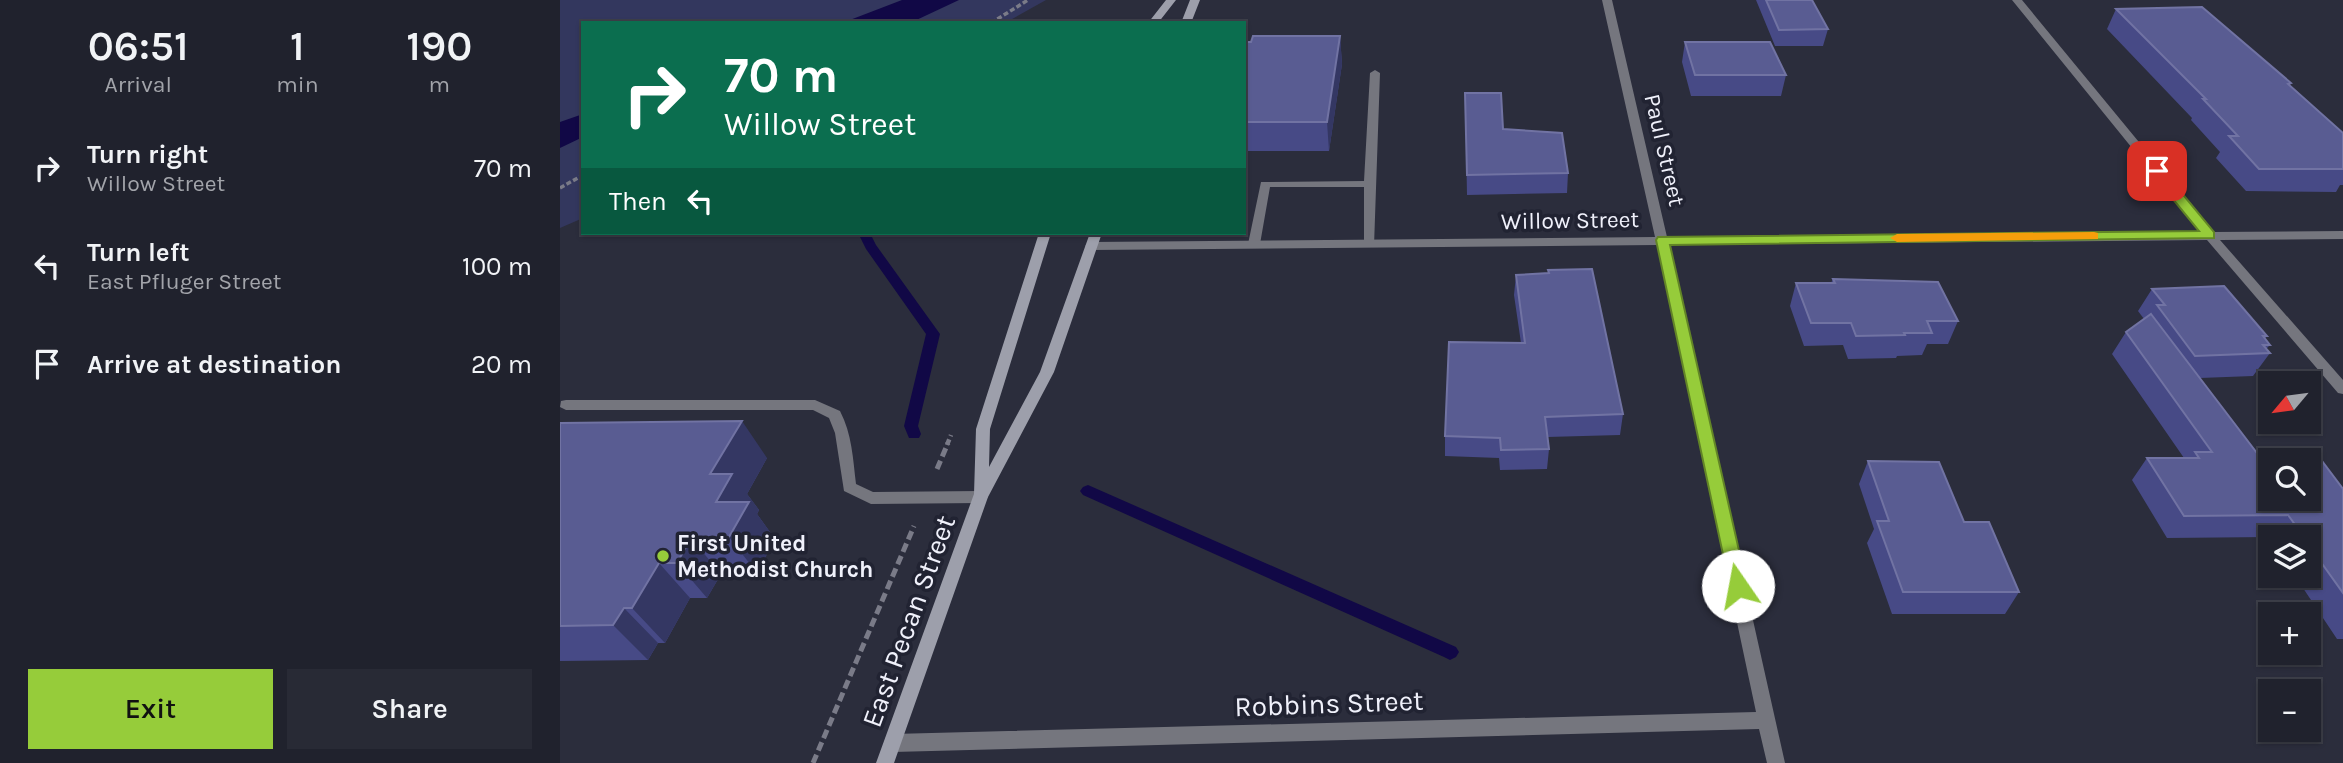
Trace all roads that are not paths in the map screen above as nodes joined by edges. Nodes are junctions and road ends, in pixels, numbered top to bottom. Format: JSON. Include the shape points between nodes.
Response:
{"nodes":[{"id":1,"x":1154,"y":0,"type":"edge"},
{"id":2,"x":1171,"y":0,"type":"edge"},
{"id":3,"x":1195,"y":0,"type":"edge"},
{"id":4,"x":1607,"y":0,"type":"edge"},
{"id":5,"x":2017,"y":0,"type":"edge"},
{"id":6,"x":1157,"y":21,"type":"edge"},
{"id":7,"x":1187,"y":21,"type":"edge"},
{"id":8,"x":1375,"y":73,"type":"dead end"},
{"id":9,"x":1370,"y":184,"type":"junction"},
{"id":10,"x":2343,"y":234,"type":"edge"},
{"id":11,"x":1044,"y":235,"type":"edge"},
{"id":12,"x":2209,"y":235,"type":"junction"},
{"id":13,"x":1094,"y":239,"type":"edge"},
{"id":14,"x":1662,"y":240,"type":"junction"},
{"id":15,"x":1370,"y":243,"type":"junction"},
{"id":16,"x":1254,"y":244,"type":"junction"},
{"id":17,"x":2343,"y":389,"type":"edge"},
{"id":18,"x":566,"y":405,"type":"dead end"},
{"id":19,"x":980,"y":496,"type":"junction"},
{"id":20,"x":1766,"y":720,"type":"junction"},
{"id":21,"x":892,"y":743,"type":"junction"},
{"id":22,"x":885,"y":763,"type":"edge"},
{"id":23,"x":1776,"y":763,"type":"edge"}],
"edges":[{"from":1,"to":6,"type":"main road"},
{"from":2,"to":6,"type":"main road"},
{"from":3,"to":7,"type":"main road"},
{"from":4,"to":14,"type":"street","name":"Paul Street"},
{"from":5,"to":12,"type":"street"},
{"from":8,"to":9,"type":"street"},
{"from":9,"to":15,"type":"street"},
{"from":9,"to":16,"type":"street","via":[[1265,184]]},
{"from":10,"to":12,"type":"street","name":"Willow Street"},
{"from":11,"to":19,"type":"main road","name":"East Pecan Street","via":[[983,429]]},
{"from":12,"to":14,"type":"street","name":"Willow Street"},
{"from":12,"to":17,"type":"street"},
{"from":13,"to":16,"type":"street","name":"Willow Street"},
{"from":13,"to":19,"type":"main road","name":"East Pecan Street","via":[[1047,372]]},
{"from":14,"to":15,"type":"street","name":"Willow Street"},
{"from":14,"to":20,"type":"street","name":"Paul Street"},
{"from":15,"to":16,"type":"street","name":"Willow Street"},
{"from":18,"to":19,"type":"street","via":[[814,405],[835,415],[849,487],[871,498]]},
{"from":19,"to":21,"type":"main road","name":"East Pecan Street"},
{"from":20,"to":21,"type":"street","name":"Robbins Street"},
{"from":20,"to":23,"type":"street","name":"Paul Street"},
{"from":21,"to":22,"type":"main road","name":"East Pecan Street"}]}
